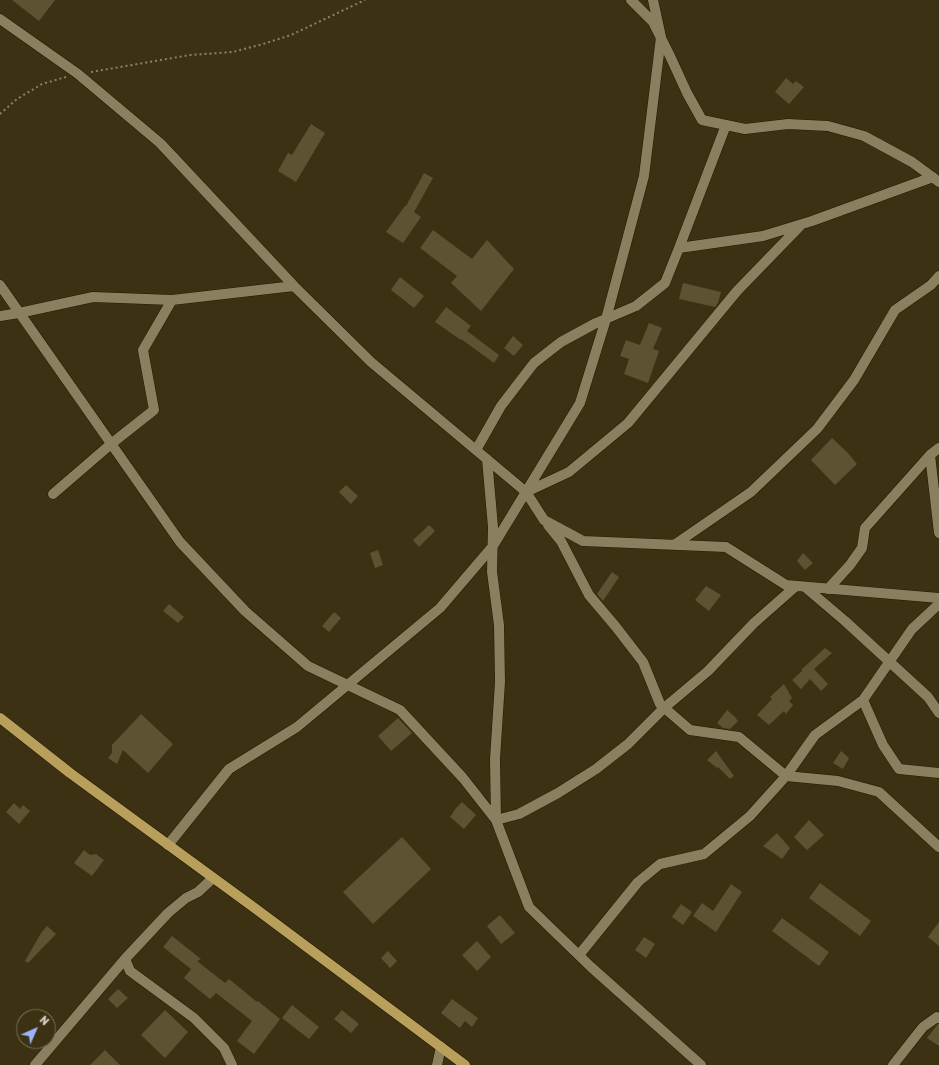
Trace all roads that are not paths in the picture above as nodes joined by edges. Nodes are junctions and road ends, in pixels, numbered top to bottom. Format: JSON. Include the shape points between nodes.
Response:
{"nodes":[{"id":1,"x":631,"y":0,"type":"edge"},
{"id":2,"x":653,"y":0,"type":"edge"},
{"id":3,"x":0,"y":19,"type":"edge"},
{"id":4,"x":661,"y":37,"type":"junction"},
{"id":5,"x":726,"y":125,"type":"junction"},
{"id":6,"x":936,"y":179,"type":"edge"},
{"id":7,"x":801,"y":224,"type":"junction"},
{"id":8,"x":679,"y":248,"type":"junction"},
{"id":9,"x":939,"y":276,"type":"edge"},
{"id":10,"x":0,"y":286,"type":"edge"},
{"id":11,"x":294,"y":286,"type":"junction"},
{"id":12,"x":172,"y":300,"type":"junction"},
{"id":13,"x":19,"y":313,"type":"junction"},
{"id":14,"x":0,"y":316,"type":"edge"},
{"id":15,"x":606,"y":319,"type":"junction"},
{"id":16,"x":111,"y":444,"type":"junction"},
{"id":17,"x":939,"y":448,"type":"edge"},
{"id":18,"x":476,"y":450,"type":"junction"},
{"id":19,"x":930,"y":455,"type":"junction"},
{"id":20,"x":487,"y":459,"type":"junction"},
{"id":21,"x":526,"y":492,"type":"junction"},
{"id":22,"x":53,"y":494,"type":"dead end"},
{"id":23,"x":544,"y":520,"type":"junction"},
{"id":24,"x":939,"y":533,"type":"edge"},
{"id":25,"x":674,"y":545,"type":"junction"},
{"id":26,"x":493,"y":546,"type":"junction"},
{"id":27,"x":800,"y":586,"type":"junction"},
{"id":28,"x":828,"y":589,"type":"junction"},
{"id":29,"x":939,"y":598,"type":"edge"},
{"id":30,"x":939,"y":604,"type":"edge"},
{"id":31,"x":889,"y":661,"type":"junction"},
{"id":32,"x":348,"y":686,"type":"junction"},
{"id":33,"x":863,"y":700,"type":"junction"},
{"id":34,"x":664,"y":708,"type":"junction"},
{"id":35,"x":939,"y":712,"type":"edge"},
{"id":36,"x":0,"y":718,"type":"edge"},
{"id":37,"x":939,"y":773,"type":"edge"},
{"id":38,"x":786,"y":776,"type":"junction"},
{"id":39,"x":496,"y":820,"type":"junction"},
{"id":40,"x":168,"y":845,"type":"junction"},
{"id":41,"x":939,"y":847,"type":"edge"},
{"id":42,"x":213,"y":878,"type":"junction"},
{"id":43,"x":579,"y":955,"type":"junction"},
{"id":44,"x":125,"y":959,"type":"junction"},
{"id":45,"x":939,"y":1018,"type":"edge"},
{"id":46,"x":441,"y":1047,"type":"junction"},
{"id":47,"x":35,"y":1065,"type":"edge"},
{"id":48,"x":232,"y":1065,"type":"edge"},
{"id":49,"x":437,"y":1065,"type":"edge"},
{"id":50,"x":465,"y":1065,"type":"edge"},
{"id":51,"x":701,"y":1065,"type":"edge"},
{"id":52,"x":893,"y":1065,"type":"edge"}],
"edges":[{"from":1,"to":4,"type":"street","via":[[653,22]]},
{"from":2,"to":4,"type":"street"},
{"from":3,"to":11,"type":"street","via":[[78,74],[160,143]]},
{"from":4,"to":5,"type":"street","via":[[702,120]]},
{"from":4,"to":15,"type":"street","via":[[644,176]]},
{"from":5,"to":6,"type":"street","via":[[745,128],[788,124],[828,126],[864,136],[912,162]]},
{"from":5,"to":8,"type":"street"},
{"from":6,"to":7,"type":"street"},
{"from":7,"to":8,"type":"street","via":[[763,236]]},
{"from":7,"to":21,"type":"street","via":[[737,291],[628,423],[569,472]]},
{"from":8,"to":15,"type":"street","via":[[665,283],[636,306]]},
{"from":9,"to":25,"type":"street","via":[[931,285],[895,310],[854,380],[817,429],[751,492]]},
{"from":10,"to":13,"type":"street"},
{"from":11,"to":12,"type":"street"},
{"from":11,"to":18,"type":"street","via":[[371,362]]},
{"from":12,"to":13,"type":"street","via":[[93,297]]},
{"from":12,"to":16,"type":"street","via":[[143,350],[154,410]]},
{"from":13,"to":14,"type":"street"},
{"from":13,"to":16,"type":"street"},
{"from":15,"to":18,"type":"street","via":[[561,342],[534,363],[501,406]]},
{"from":15,"to":21,"type":"street","via":[[580,403]]},
{"from":16,"to":22,"type":"street"},
{"from":16,"to":32,"type":"street","via":[[180,542],[245,611],[308,666]]},
{"from":17,"to":19,"type":"street"},
{"from":18,"to":20,"type":"street"},
{"from":19,"to":24,"type":"street"},
{"from":19,"to":28,"type":"street","via":[[865,528],[862,548]]},
{"from":20,"to":21,"type":"street"},
{"from":20,"to":26,"type":"street"},
{"from":21,"to":23,"type":"street"},
{"from":21,"to":26,"type":"street"},
{"from":23,"to":25,"type":"street","via":[[584,541]]},
{"from":23,"to":34,"type":"street","via":[[561,541],[588,595],[643,662]]},
{"from":25,"to":27,"type":"street","via":[[726,547],[786,585]]},
{"from":26,"to":32,"type":"street","via":[[440,608]]},
{"from":26,"to":39,"type":"street","via":[[492,572],[499,625],[500,682],[495,759]]},
{"from":27,"to":28,"type":"street"},
{"from":27,"to":31,"type":"street","via":[[845,621]]},
{"from":27,"to":34,"type":"street","via":[[754,623],[708,671]]},
{"from":28,"to":29,"type":"street"},
{"from":30,"to":31,"type":"street","via":[[912,629]]},
{"from":31,"to":33,"type":"street"},
{"from":31,"to":35,"type":"street","via":[[928,697]]},
{"from":32,"to":39,"type":"street","via":[[400,710],[463,778]]},
{"from":32,"to":40,"type":"street","via":[[297,727],[229,769]]},
{"from":33,"to":37,"type":"street","via":[[883,745],[899,769]]},
{"from":33,"to":38,"type":"street","via":[[815,735]]},
{"from":34,"to":38,"type":"street","via":[[690,730],[739,737]]},
{"from":34,"to":39,"type":"street","via":[[628,744],[596,769],[519,814]]},
{"from":36,"to":40,"type":"main road"},
{"from":38,"to":41,"type":"street","via":[[838,781],[879,792]]},
{"from":38,"to":43,"type":"street","via":[[750,816],[704,854],[660,864],[638,882]]},
{"from":39,"to":43,"type":"street","via":[[529,907]]},
{"from":40,"to":42,"type":"main road"},
{"from":42,"to":44,"type":"street","via":[[168,913]]},
{"from":42,"to":46,"type":"main road"},
{"from":43,"to":51,"type":"street"},
{"from":44,"to":47,"type":"street"},
{"from":44,"to":48,"type":"street","via":[[130,971],[194,1018],[224,1048]]},
{"from":45,"to":52,"type":"street","via":[[923,1027]]},
{"from":46,"to":49,"type":"street"},
{"from":46,"to":50,"type":"main road"}]}
